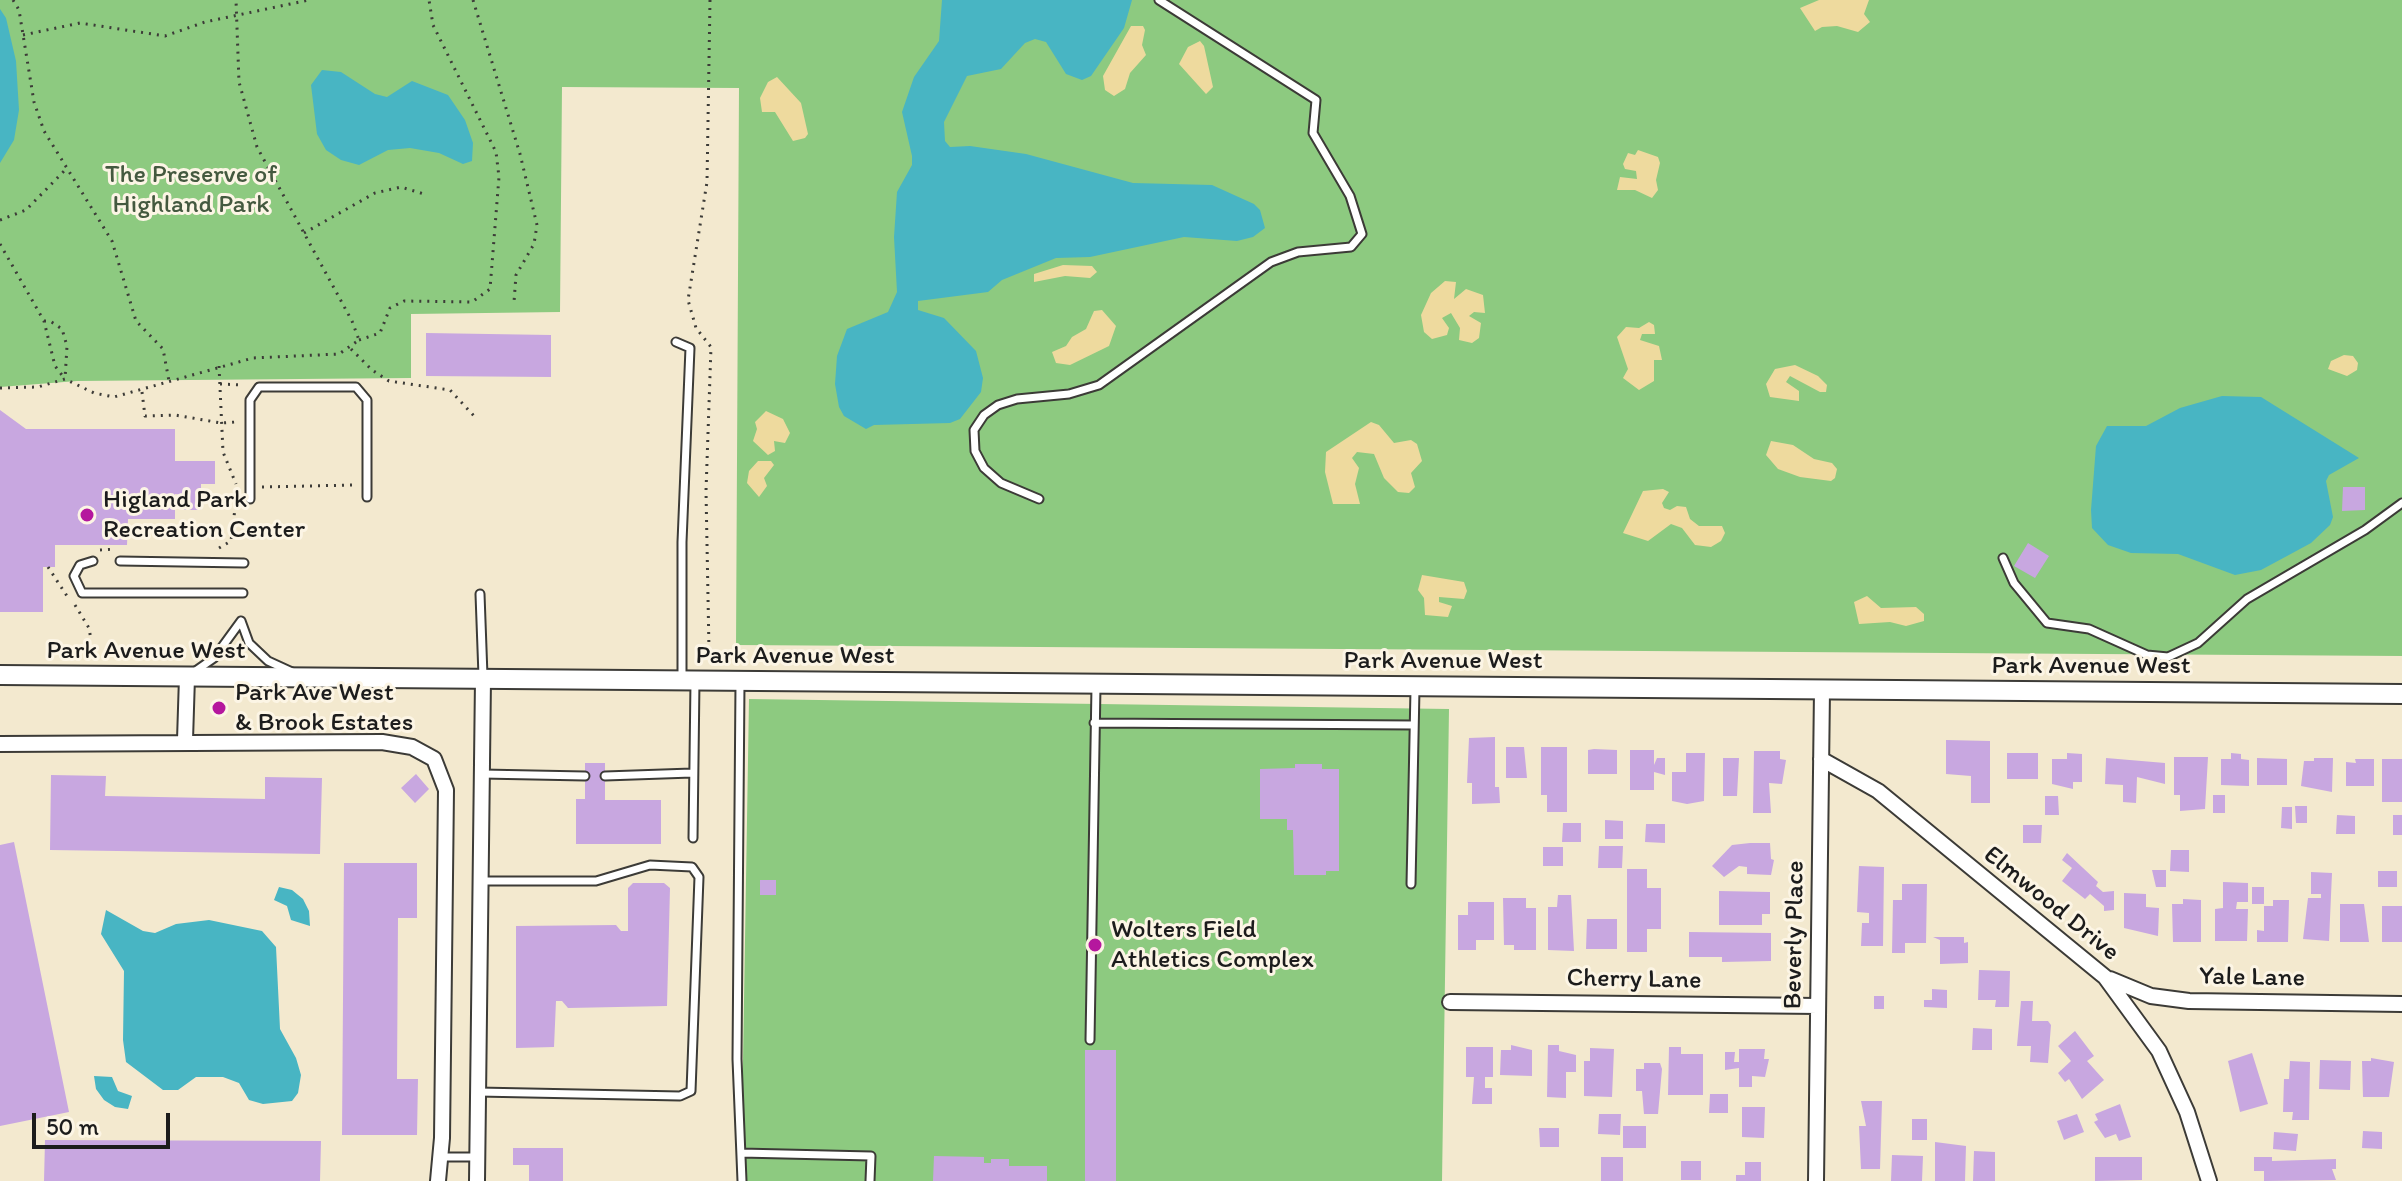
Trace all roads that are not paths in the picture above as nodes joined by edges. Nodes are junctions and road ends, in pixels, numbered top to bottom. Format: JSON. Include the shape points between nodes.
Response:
{"nodes":[{"id":1,"x":1159,"y":0,"type":"edge"},
{"id":2,"x":676,"y":342,"type":"dead end"},
{"id":3,"x":367,"y":497,"type":"dead end"},
{"id":4,"x":250,"y":499,"type":"dead end"},
{"id":5,"x":1039,"y":499,"type":"dead end"},
{"id":6,"x":2402,"y":503,"type":"edge"},
{"id":7,"x":2003,"y":558,"type":"dead end"},
{"id":8,"x":93,"y":561,"type":"dead end"},
{"id":9,"x":120,"y":561,"type":"dead end"},
{"id":10,"x":244,"y":563,"type":"dead end"},
{"id":11,"x":243,"y":593,"type":"dead end"},
{"id":12,"x":480,"y":594,"type":"dead end"},
{"id":13,"x":0,"y":675,"type":"edge"},
{"id":14,"x":187,"y":677,"type":"junction"},
{"id":15,"x":305,"y":678,"type":"junction"},
{"id":16,"x":483,"y":679,"type":"junction"},
{"id":17,"x":689,"y":681,"type":"junction"},
{"id":18,"x":740,"y":681,"type":"junction"},
{"id":19,"x":1096,"y":684,"type":"junction"},
{"id":20,"x":1415,"y":686,"type":"junction"},
{"id":21,"x":1822,"y":690,"type":"junction"},
{"id":22,"x":2402,"y":694,"type":"edge"},
{"id":23,"x":1094,"y":723,"type":"junction"},
{"id":24,"x":1414,"y":725,"type":"junction"},
{"id":25,"x":185,"y":740,"type":"junction"},
{"id":26,"x":0,"y":744,"type":"edge"},
{"id":27,"x":1821,"y":759,"type":"junction"},
{"id":28,"x":692,"y":773,"type":"junction"},
{"id":29,"x":482,"y":774,"type":"junction"},
{"id":30,"x":585,"y":776,"type":"dead end"},
{"id":31,"x":605,"y":776,"type":"dead end"},
{"id":32,"x":693,"y":838,"type":"dead end"},
{"id":33,"x":481,"y":881,"type":"junction"},
{"id":34,"x":1411,"y":884,"type":"dead end"},
{"id":35,"x":2105,"y":977,"type":"junction"},
{"id":36,"x":1450,"y":1002,"type":"dead end"},
{"id":37,"x":2402,"y":1004,"type":"edge"},
{"id":38,"x":1818,"y":1006,"type":"junction"},
{"id":39,"x":1090,"y":1040,"type":"dead end"},
{"id":40,"x":478,"y":1092,"type":"junction"},
{"id":41,"x":741,"y":1153,"type":"junction"},
{"id":42,"x":440,"y":1157,"type":"junction"},
{"id":43,"x":478,"y":1157,"type":"junction"},
{"id":44,"x":438,"y":1181,"type":"edge"},
{"id":45,"x":477,"y":1181,"type":"edge"},
{"id":46,"x":742,"y":1181,"type":"edge"},
{"id":47,"x":870,"y":1181,"type":"edge"},
{"id":48,"x":1816,"y":1181,"type":"edge"},
{"id":49,"x":2209,"y":1181,"type":"edge"}],
"edges":[{"from":1,"to":5,"type":"lane","via":[[1316,100],[1313,133],[1350,196],[1362,234],[1351,247],[1298,252],[1271,262],[1099,385],[1017,399],[984,415],[974,430],[975,451],[984,468],[1001,483]]},
{"from":2,"to":17,"type":"lane","via":[[690,348],[682,542]]},
{"from":3,"to":4,"type":"lane","via":[[367,400],[356,387],[259,387],[250,400]]},
{"from":6,"to":7,"type":"lane","via":[[2247,599],[2198,643],[2168,657],[2147,655],[2089,629],[2047,623],[2014,583]]},
{"from":8,"to":11,"type":"lane","via":[[80,565],[74,576],[82,593]]},
{"from":9,"to":10,"type":"lane"},
{"from":12,"to":16,"type":"lane"},
{"from":13,"to":14,"type":"street","name":"Park Avenue West"},
{"from":14,"to":15,"type":"street","name":"Park Avenue West"},
{"from":14,"to":15,"type":"lane","via":[[214,658],[241,621],[249,643],[268,661]]},
{"from":14,"to":25,"type":"street"},
{"from":15,"to":16,"type":"street","name":"Park Avenue West"},
{"from":16,"to":17,"type":"street","name":"Park Avenue West"},
{"from":16,"to":29,"type":"street"},
{"from":17,"to":18,"type":"street","name":"Park Avenue West"},
{"from":17,"to":28,"type":"lane"},
{"from":18,"to":19,"type":"street","name":"Park Avenue West"},
{"from":18,"to":41,"type":"lane"},
{"from":19,"to":20,"type":"street","name":"Park Avenue West"},
{"from":19,"to":23,"type":"lane"},
{"from":20,"to":21,"type":"street","name":"Park Avenue West"},
{"from":20,"to":24,"type":"lane"},
{"from":21,"to":22,"type":"street","name":"Park Avenue West"},
{"from":21,"to":27,"type":"street","name":"Beverly Place"},
{"from":23,"to":24,"type":"lane"},
{"from":23,"to":39,"type":"lane"},
{"from":24,"to":34,"type":"lane"},
{"from":25,"to":26,"type":"street"},
{"from":25,"to":42,"type":"street","via":[[382,742],[412,747],[434,759],[446,790]]},
{"from":27,"to":35,"type":"street","name":"Elmwood Drive","via":[[1878,791]]},
{"from":27,"to":38,"type":"street","name":"Beverly Place"},
{"from":28,"to":31,"type":"lane"},
{"from":28,"to":32,"type":"lane"},
{"from":29,"to":30,"type":"lane"},
{"from":29,"to":33,"type":"street"},
{"from":33,"to":40,"type":"street"},
{"from":33,"to":40,"type":"lane","via":[[596,881],[650,865],[692,867],[699,877],[691,1091],[680,1096]]},
{"from":35,"to":37,"type":"street","name":"Yale Lane","via":[[2151,996],[2189,1001]]},
{"from":35,"to":49,"type":"street","name":"Elmwood Drive","via":[[2159,1051],[2187,1112]]},
{"from":36,"to":38,"type":"street","name":"Cherry Lane"},
{"from":38,"to":48,"type":"street","name":"Beverly Place"},
{"from":40,"to":43,"type":"street"},
{"from":41,"to":46,"type":"lane"},
{"from":41,"to":47,"type":"lane","via":[[871,1156]]},
{"from":42,"to":43,"type":"lane"},
{"from":42,"to":44,"type":"street"},
{"from":43,"to":45,"type":"street"}]}
